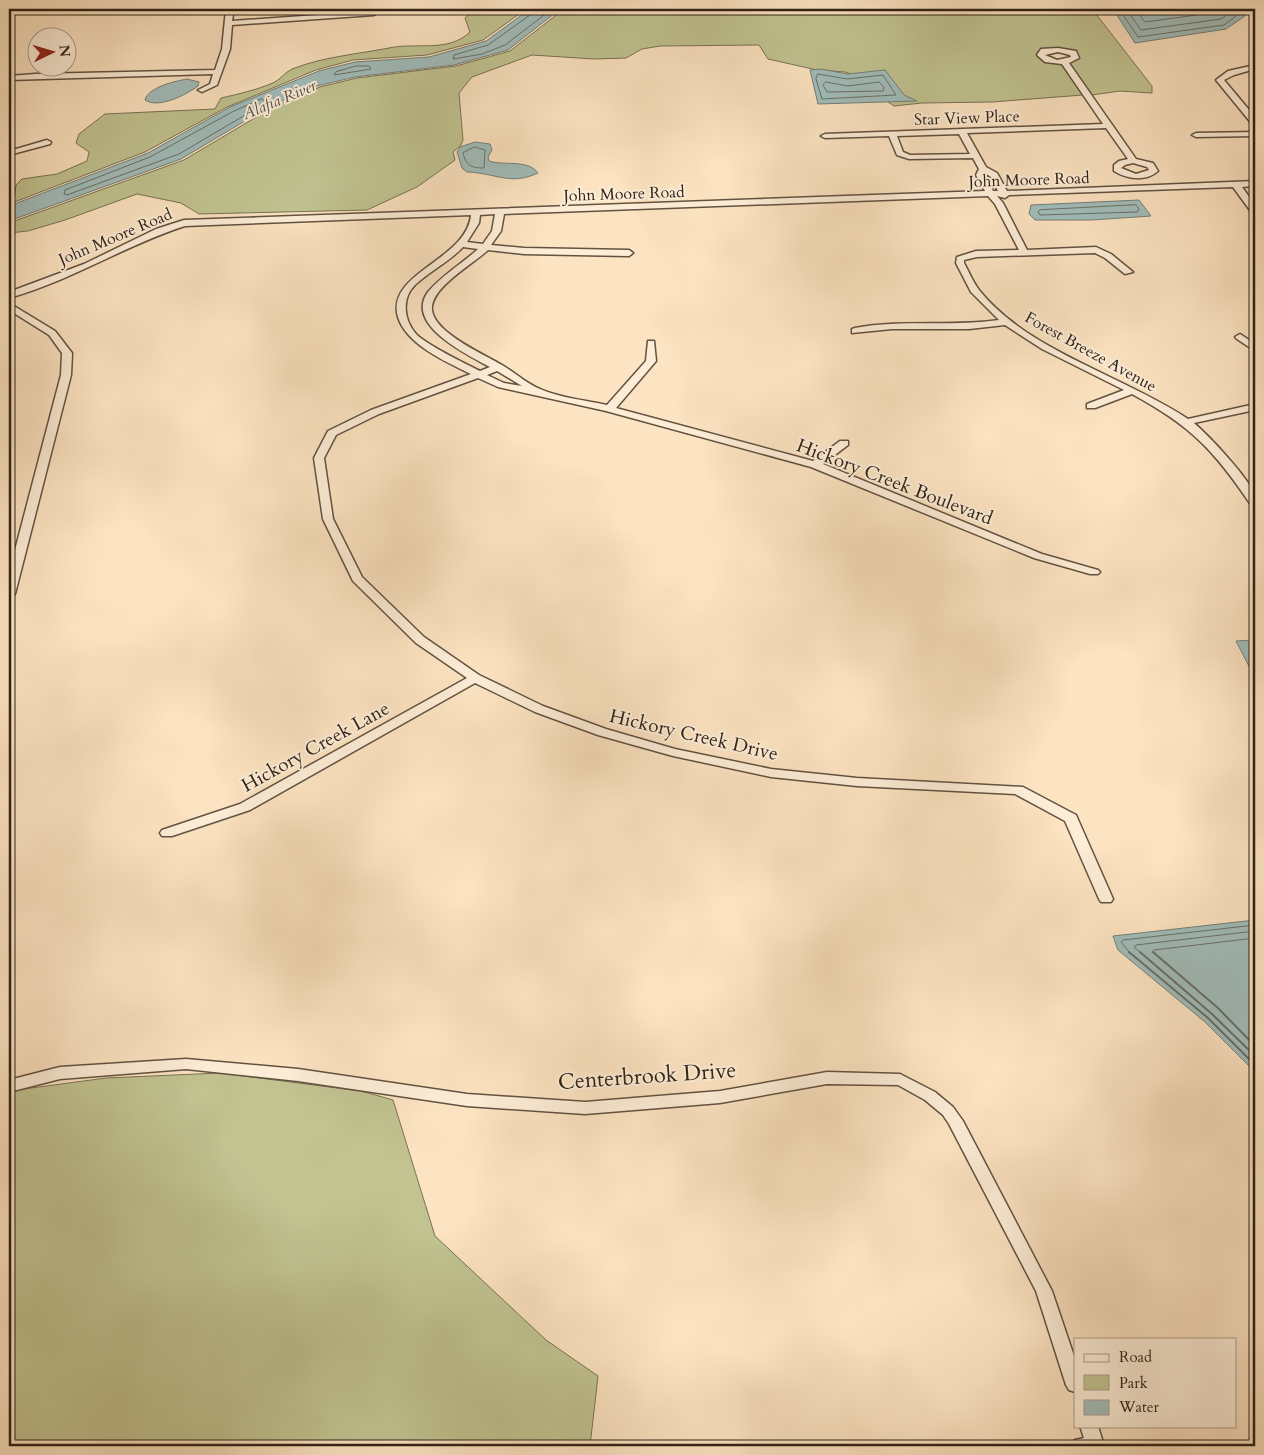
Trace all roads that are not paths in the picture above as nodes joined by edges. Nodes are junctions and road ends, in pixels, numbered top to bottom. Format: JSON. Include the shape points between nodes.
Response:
{"nodes":[{"id":1,"x":230,"y":9,"type":"edge"},
{"id":2,"x":374,"y":13,"type":"dead end"},
{"id":3,"x":228,"y":23,"type":"junction"},
{"id":4,"x":1064,"y":62,"type":"dead end"},
{"id":5,"x":1255,"y":67,"type":"edge"},
{"id":6,"x":217,"y":72,"type":"junction"},
{"id":7,"x":9,"y":78,"type":"edge"},
{"id":8,"x":202,"y":90,"type":"dead end"},
{"id":9,"x":1255,"y":122,"type":"edge"},
{"id":10,"x":1109,"y":126,"type":"junction"},
{"id":11,"x":962,"y":131,"type":"junction"},
{"id":12,"x":892,"y":134,"type":"junction"},
{"id":13,"x":1255,"y":134,"type":"edge"},
{"id":14,"x":825,"y":136,"type":"dead end"},
{"id":15,"x":1196,"y":136,"type":"dead end"},
{"id":16,"x":47,"y":142,"type":"dead end"},
{"id":17,"x":9,"y":153,"type":"edge"},
{"id":18,"x":975,"y":156,"type":"junction"},
{"id":19,"x":1133,"y":161,"type":"dead end"},
{"id":20,"x":983,"y":169,"type":"junction"},
{"id":21,"x":983,"y":180,"type":"junction"},
{"id":22,"x":997,"y":180,"type":"junction"},
{"id":23,"x":1255,"y":184,"type":"edge"},
{"id":24,"x":1236,"y":185,"type":"junction"},
{"id":25,"x":991,"y":195,"type":"junction"},
{"id":26,"x":1005,"y":195,"type":"junction"},
{"id":27,"x":1255,"y":210,"type":"edge"},
{"id":28,"x":500,"y":212,"type":"junction"},
{"id":29,"x":476,"y":213,"type":"junction"},
{"id":30,"x":461,"y":244,"type":"junction"},
{"id":31,"x":487,"y":247,"type":"junction"},
{"id":32,"x":1024,"y":252,"type":"junction"},
{"id":33,"x":629,"y":253,"type":"dead end"},
{"id":34,"x":1128,"y":272,"type":"dead end"},
{"id":35,"x":9,"y":296,"type":"edge"},
{"id":36,"x":9,"y":306,"type":"edge"},
{"id":37,"x":1007,"y":322,"type":"junction"},
{"id":38,"x":855,"y":331,"type":"dead end"},
{"id":39,"x":1240,"y":337,"type":"dead end"},
{"id":40,"x":651,"y":343,"type":"dead end"},
{"id":41,"x":1255,"y":348,"type":"edge"},
{"id":42,"x":499,"y":367,"type":"junction"},
{"id":43,"x":478,"y":375,"type":"junction"},
{"id":44,"x":535,"y":391,"type":"junction"},
{"id":45,"x":1132,"y":391,"type":"junction"},
{"id":46,"x":1090,"y":406,"type":"dead end"},
{"id":47,"x":1255,"y":407,"type":"edge"},
{"id":48,"x":609,"y":409,"type":"junction"},
{"id":49,"x":1187,"y":422,"type":"junction"},
{"id":50,"x":844,"y":443,"type":"dead end"},
{"id":51,"x":815,"y":465,"type":"junction"},
{"id":52,"x":1255,"y":503,"type":"edge"},
{"id":53,"x":14,"y":558,"type":"edge"},
{"id":54,"x":1094,"y":572,"type":"dead end"},
{"id":55,"x":9,"y":594,"type":"edge"},
{"id":56,"x":475,"y":678,"type":"junction"},
{"id":57,"x":167,"y":833,"type":"dead end"},
{"id":58,"x":1106,"y":899,"type":"dead end"},
{"id":59,"x":9,"y":1086,"type":"edge"},
{"id":60,"x":1074,"y":1382,"type":"edge"},
{"id":61,"x":1089,"y":1428,"type":"edge"},
{"id":62,"x":1090,"y":1446,"type":"edge"}],
"edges":[{"from":1,"to":3,"type":"street"},
{"from":2,"to":3,"type":"street"},
{"from":3,"to":6,"type":"street","via":[[226,49]]},
{"from":4,"to":10,"type":"street"},
{"from":5,"to":9,"type":"street","via":[[1231,72],[1220,80]]},
{"from":6,"to":7,"type":"street","via":[[47,74]]},
{"from":6,"to":8,"type":"street","via":[[213,85]]},
{"from":10,"to":11,"type":"street","name":"Star View Place"},
{"from":10,"to":19,"type":"street"},
{"from":11,"to":12,"type":"street","name":"Star View Place"},
{"from":11,"to":18,"type":"street"},
{"from":12,"to":14,"type":"street","name":"Star View Place"},
{"from":12,"to":18,"type":"street","via":[[900,153],[909,157]]},
{"from":13,"to":15,"type":"street"},
{"from":16,"to":17,"type":"street"},
{"from":18,"to":20,"type":"street"},
{"from":20,"to":21,"type":"street","via":[[980,175]]},
{"from":20,"to":22,"type":"street"},
{"from":21,"to":22,"type":"street"},
{"from":21,"to":25,"type":"street"},
{"from":22,"to":26,"type":"street"},
{"from":23,"to":24,"type":"street","name":"John Moore Road"},
{"from":24,"to":26,"type":"street","name":"John Moore Road"},
{"from":24,"to":27,"type":"street"},
{"from":25,"to":26,"type":"street","name":"John Moore Road"},
{"from":25,"to":28,"type":"street","name":"John Moore Road"},
{"from":25,"to":32,"type":"street","via":[[999,203]]},
{"from":28,"to":29,"type":"street","name":"John Moore Road"},
{"from":28,"to":31,"type":"street","name":"Hickory Creek Boulevard","via":[[498,228]]},
{"from":29,"to":30,"type":"street","name":"Hickory Creek Boulevard","via":[[475,223]]},
{"from":29,"to":35,"type":"street","name":"John Moore Road","via":[[184,223]]},
{"from":30,"to":31,"type":"street"},
{"from":30,"to":43,"type":"street","name":"Hickory Creek Boulevard","via":[[411,284],[403,296],[400,314],[414,336]]},
{"from":31,"to":33,"type":"street"},
{"from":31,"to":42,"type":"street","name":"Hickory Creek Boulevard","via":[[434,288],[428,309],[438,330]]},
{"from":32,"to":34,"type":"street","name":"Forest Breeze Avenue","via":[[1096,250]]},
{"from":32,"to":37,"type":"street","name":"Forest Breeze Avenue","via":[[976,254],[960,259],[974,290]]},
{"from":36,"to":53,"type":"street","via":[[52,333],[67,353],[66,375]]},
{"from":37,"to":38,"type":"street","via":[[952,326],[887,325]]},
{"from":37,"to":45,"type":"street","name":"Forest Breeze Avenue","via":[[1043,346]]},
{"from":39,"to":41,"type":"street"},
{"from":40,"to":48,"type":"street","via":[[651,361]]},
{"from":42,"to":43,"type":"street","name":"Hickory Creek Drive"},
{"from":42,"to":44,"type":"street","name":"Hickory Creek Boulevard"},
{"from":43,"to":44,"type":"street","name":"Hickory Creek Boulevard","via":[[501,385]]},
{"from":43,"to":56,"type":"street","name":"Hickory Creek Drive","via":[[375,412],[332,434],[319,458],[328,519],[357,579],[420,640]]},
{"from":44,"to":48,"type":"street","name":"Hickory Creek Boulevard"},
{"from":45,"to":46,"type":"street"},
{"from":45,"to":49,"type":"street","name":"Forest Breeze Avenue"},
{"from":47,"to":49,"type":"street"},
{"from":48,"to":51,"type":"street","name":"Hickory Creek Boulevard"},
{"from":49,"to":52,"type":"street","name":"Forest Breeze Avenue","via":[[1237,476]]},
{"from":50,"to":51,"type":"street"},
{"from":51,"to":54,"type":"street","name":"Hickory Creek Boulevard","via":[[1038,556]]},
{"from":53,"to":55,"type":"street"},
{"from":56,"to":57,"type":"street","name":"Hickory Creek Lane","via":[[245,807]]},
{"from":56,"to":58,"type":"street","name":"Hickory Creek Drive","via":[[539,709],[602,732],[673,752],[762,771],[857,782],[1018,790],[1071,818]]},
{"from":59,"to":60,"type":"street","name":"Centerbrook Drive","via":[[60,1073],[186,1064],[467,1100],[585,1108],[720,1097],[827,1078],[900,1080],[930,1096],[956,1121],[1044,1291]]},
{"from":61,"to":62,"type":"street"}]}
